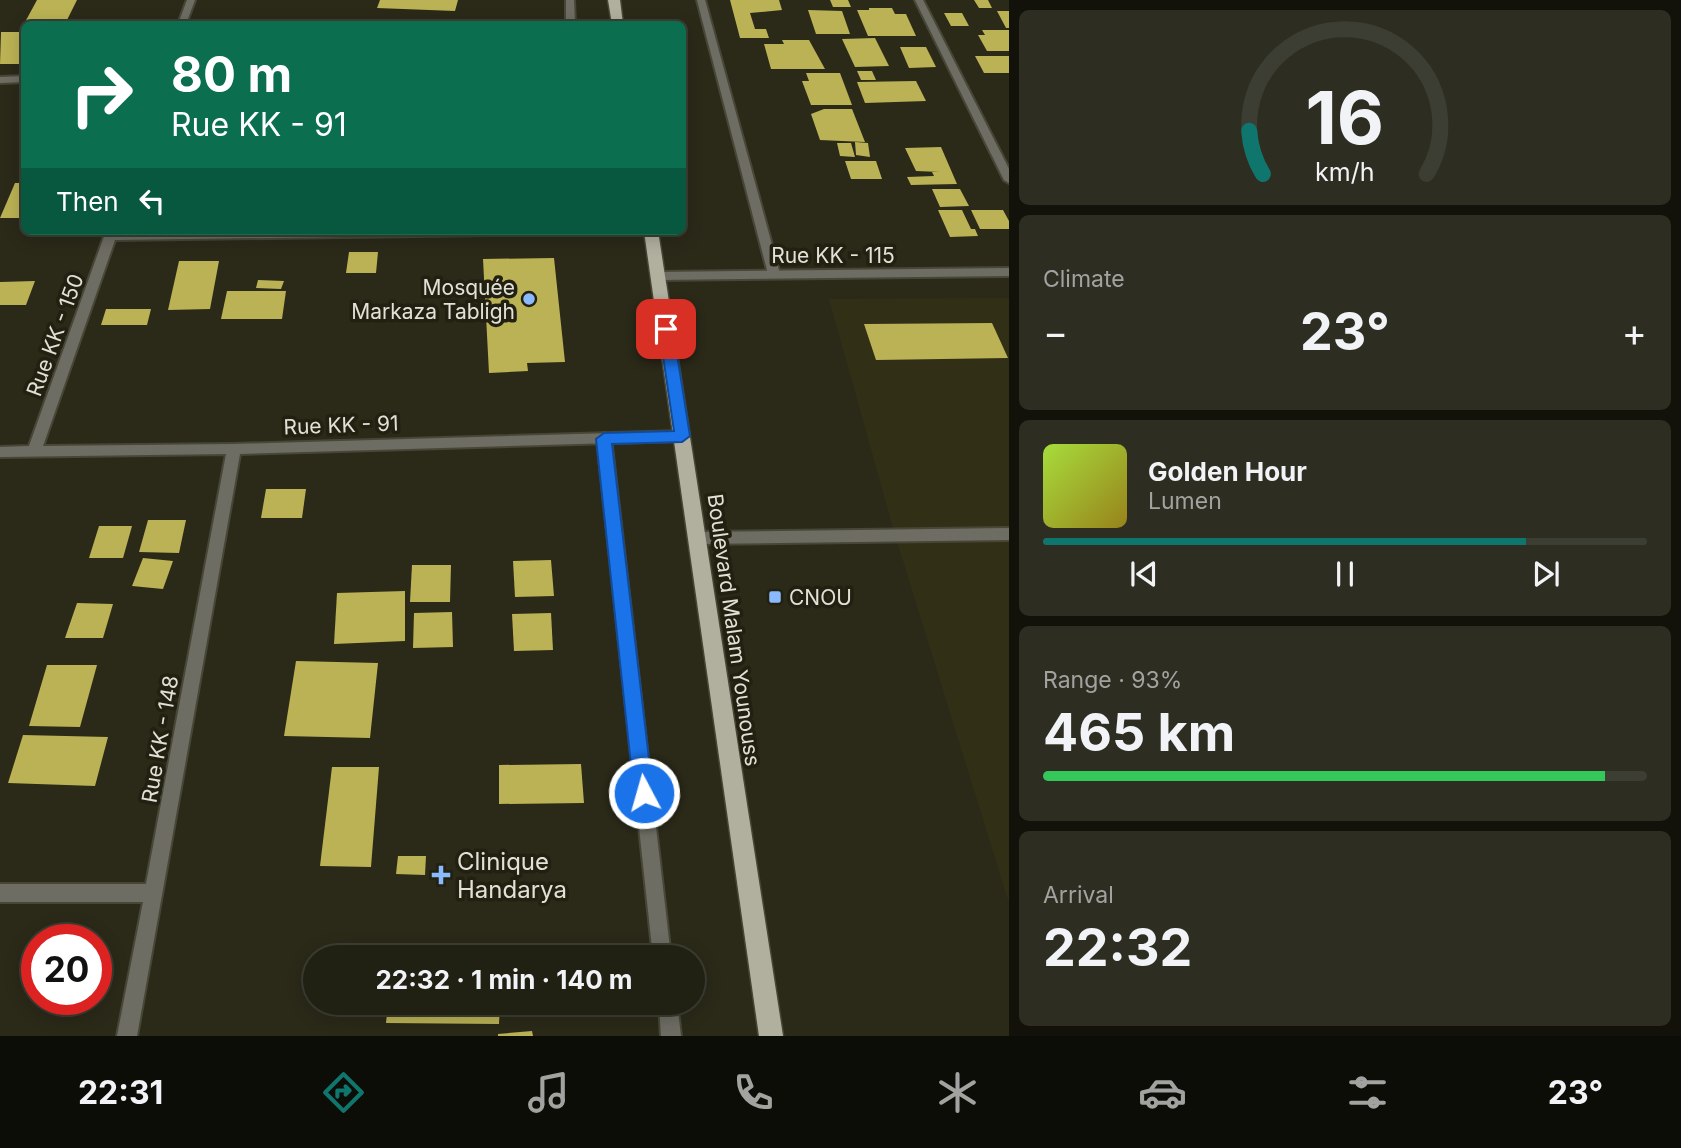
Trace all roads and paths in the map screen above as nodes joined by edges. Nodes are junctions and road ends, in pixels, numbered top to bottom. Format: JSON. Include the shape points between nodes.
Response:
{"nodes":[{"id":1,"x":191,"y":0,"type":"edge"},
{"id":2,"x":570,"y":0,"type":"edge"},
{"id":3,"x":614,"y":0,"type":"edge"},
{"id":4,"x":701,"y":0,"type":"edge"},
{"id":5,"x":919,"y":0,"type":"edge"},
{"id":6,"x":183,"y":21,"type":"edge"},
{"id":7,"x":571,"y":21,"type":"edge"},
{"id":8,"x":618,"y":21,"type":"edge"},
{"id":9,"x":21,"y":79,"type":"edge"},
{"id":10,"x":0,"y":80,"type":"edge"},
{"id":11,"x":1009,"y":180,"type":"edge"},
{"id":12,"x":111,"y":235,"type":"edge"},
{"id":13,"x":652,"y":235,"type":"edge"},
{"id":14,"x":1009,"y":272,"type":"edge"},
{"id":15,"x":774,"y":274,"type":"junction"},
{"id":16,"x":658,"y":276,"type":"junction"},
{"id":17,"x":682,"y":436,"type":"junction"},
{"id":18,"x":604,"y":439,"type":"junction"},
{"id":19,"x":234,"y":449,"type":"junction"},
{"id":20,"x":0,"y":452,"type":"edge"},
{"id":21,"x":34,"y":452,"type":"junction"},
{"id":22,"x":1009,"y":534,"type":"edge"},
{"id":23,"x":698,"y":538,"type":"junction"},
{"id":24,"x":0,"y":893,"type":"edge"},
{"id":25,"x":153,"y":893,"type":"junction"},
{"id":26,"x":661,"y":945,"type":"edge"},
{"id":27,"x":669,"y":1015,"type":"edge"},
{"id":28,"x":127,"y":1036,"type":"edge"},
{"id":29,"x":671,"y":1036,"type":"edge"},
{"id":30,"x":771,"y":1036,"type":"edge"}],
"edges":[{"from":1,"to":6,"type":"street"},
{"from":2,"to":7,"type":"street"},
{"from":3,"to":8,"type":"main road"},
{"from":4,"to":15,"type":"street"},
{"from":5,"to":11,"type":"street"},
{"from":9,"to":10,"type":"street"},
{"from":12,"to":21,"type":"street","name":"Rue KK - 150"},
{"from":13,"to":16,"type":"main road","name":"Boulevard Malam Younouss"},
{"from":14,"to":15,"type":"street","name":"Rue KK - 115"},
{"from":15,"to":16,"type":"street","name":"Rue KK - 115"},
{"from":16,"to":17,"type":"main road","name":"Boulevard Malam Younouss"},
{"from":17,"to":18,"type":"street","name":"Rue KK - 91"},
{"from":17,"to":23,"type":"main road","name":"Boulevard Malam Younouss"},
{"from":18,"to":19,"type":"street","name":"Rue KK - 91"},
{"from":18,"to":26,"type":"street"},
{"from":19,"to":21,"type":"street","name":"Rue KK - 91"},
{"from":19,"to":25,"type":"street","name":"Rue KK - 148"},
{"from":20,"to":21,"type":"street","name":"Rue KK - 91"},
{"from":22,"to":23,"type":"street"},
{"from":23,"to":30,"type":"main road","name":"Boulevard Malam Younouss"},
{"from":24,"to":25,"type":"street"},
{"from":25,"to":28,"type":"street","name":"Rue KK - 148"},
{"from":27,"to":29,"type":"street"}]}
